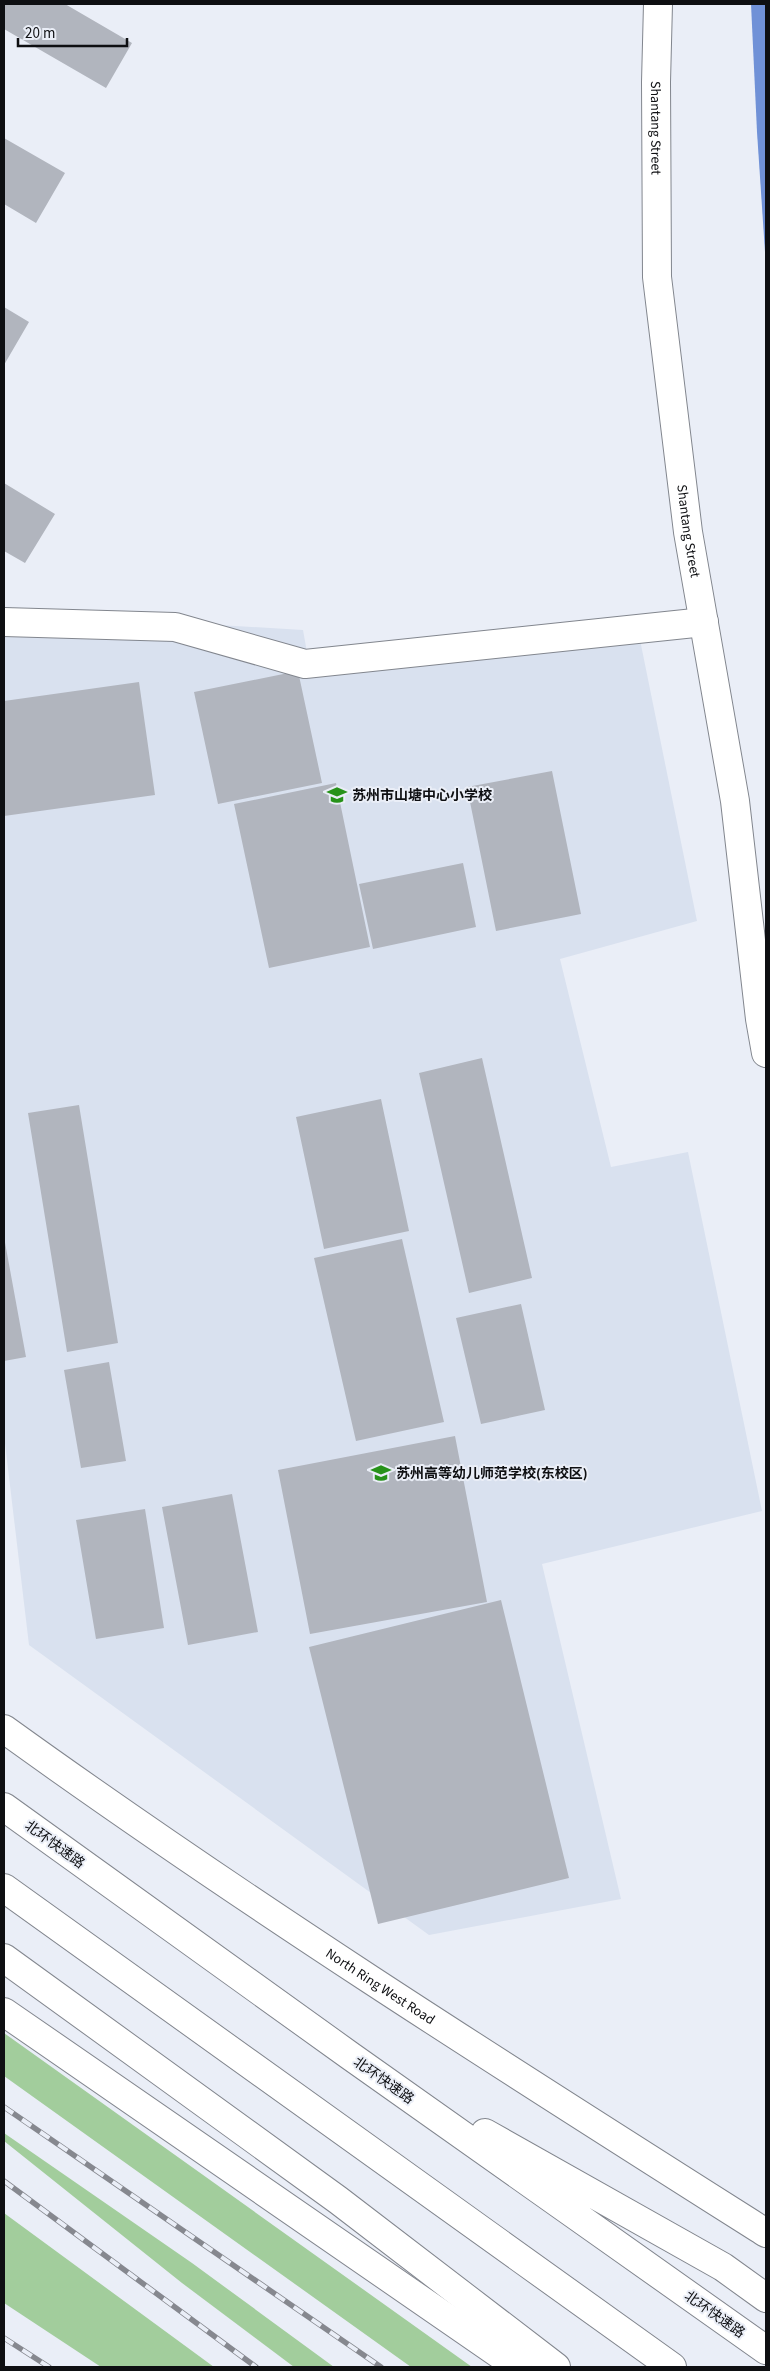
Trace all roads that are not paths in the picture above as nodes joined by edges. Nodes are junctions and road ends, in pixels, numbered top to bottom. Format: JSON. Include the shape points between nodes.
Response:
{"nodes":[{"id":1,"x":658,"y":4,"type":"edge"},
{"id":2,"x":4,"y":622,"type":"edge"},
{"id":3,"x":704,"y":622,"type":"junction"},
{"id":4,"x":766,"y":1052,"type":"edge"},
{"id":5,"x":4,"y":1729,"type":"edge"},
{"id":6,"x":4,"y":1807,"type":"edge"},
{"id":7,"x":4,"y":1888,"type":"edge"},
{"id":8,"x":4,"y":1958,"type":"edge"},
{"id":9,"x":4,"y":2012,"type":"edge"},
{"id":10,"x":349,"y":2056,"type":"junction"},
{"id":11,"x":766,"y":2233,"type":"edge"},
{"id":12,"x":766,"y":2298,"type":"edge"},
{"id":13,"x":766,"y":2350,"type":"edge"},
{"id":14,"x":518,"y":2367,"type":"edge"},
{"id":15,"x":556,"y":2367,"type":"edge"},
{"id":16,"x":672,"y":2367,"type":"edge"}],
"edges":[{"from":1,"to":3,"type":"main road","name":"Shantang Street","via":[[657,277],[688,532]]},
{"from":2,"to":3,"type":"main road","via":[[175,627],[304,664]]},
{"from":3,"to":4,"type":"main road","name":"Shantang Street","via":[[735,801]]},
{"from":5,"to":11,"type":"main road","name":"North Ring West Road","via":[[388,1993]]},
{"from":6,"to":10,"type":"main road","name":"北环快速路"},
{"from":7,"to":16,"type":"main road"},
{"from":8,"to":15,"type":"main road","via":[[338,2200]]},
{"from":9,"to":14,"type":"main road"},
{"from":10,"to":12,"type":"main road","via":[[723,2267]]},
{"from":10,"to":13,"type":"main road","name":"北环快速路"}]}
